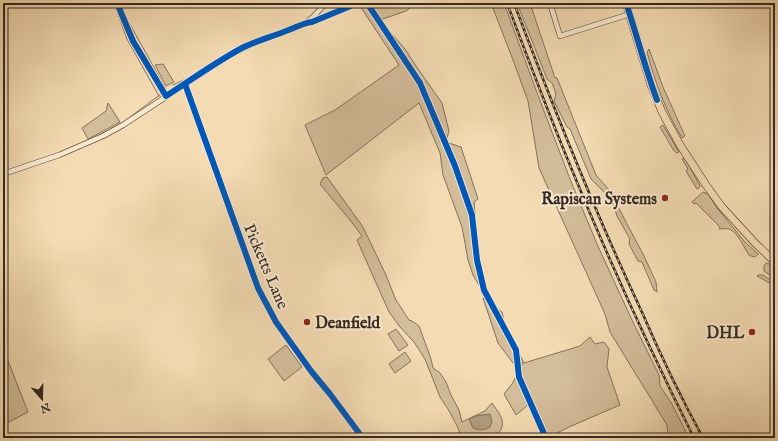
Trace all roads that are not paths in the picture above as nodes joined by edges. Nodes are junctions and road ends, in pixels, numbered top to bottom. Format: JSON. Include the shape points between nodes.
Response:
{"nodes":[{"id":1,"x":326,"y":3,"type":"edge"},
{"id":2,"x":550,"y":3,"type":"edge"},
{"id":3,"x":626,"y":3,"type":"edge"},
{"id":4,"x":630,"y":14,"type":"junction"},
{"id":5,"x":185,"y":84,"type":"junction"},
{"id":6,"x":3,"y":174,"type":"edge"},
{"id":7,"x":775,"y":262,"type":"edge"},
{"id":8,"x":361,"y":438,"type":"edge"}],
"edges":[{"from":1,"to":5,"type":"street","via":[[306,23],[258,41],[230,55]]},
{"from":2,"to":4,"type":"street","via":[[560,36]]},
{"from":3,"to":4,"type":"main road"},
{"from":4,"to":7,"type":"main road","via":[[651,85],[677,140],[722,206]]},
{"from":5,"to":6,"type":"street","via":[[103,136],[59,155]]},
{"from":5,"to":8,"type":"street","name":"Picketts Lane","via":[[258,288],[276,322]]}]}
